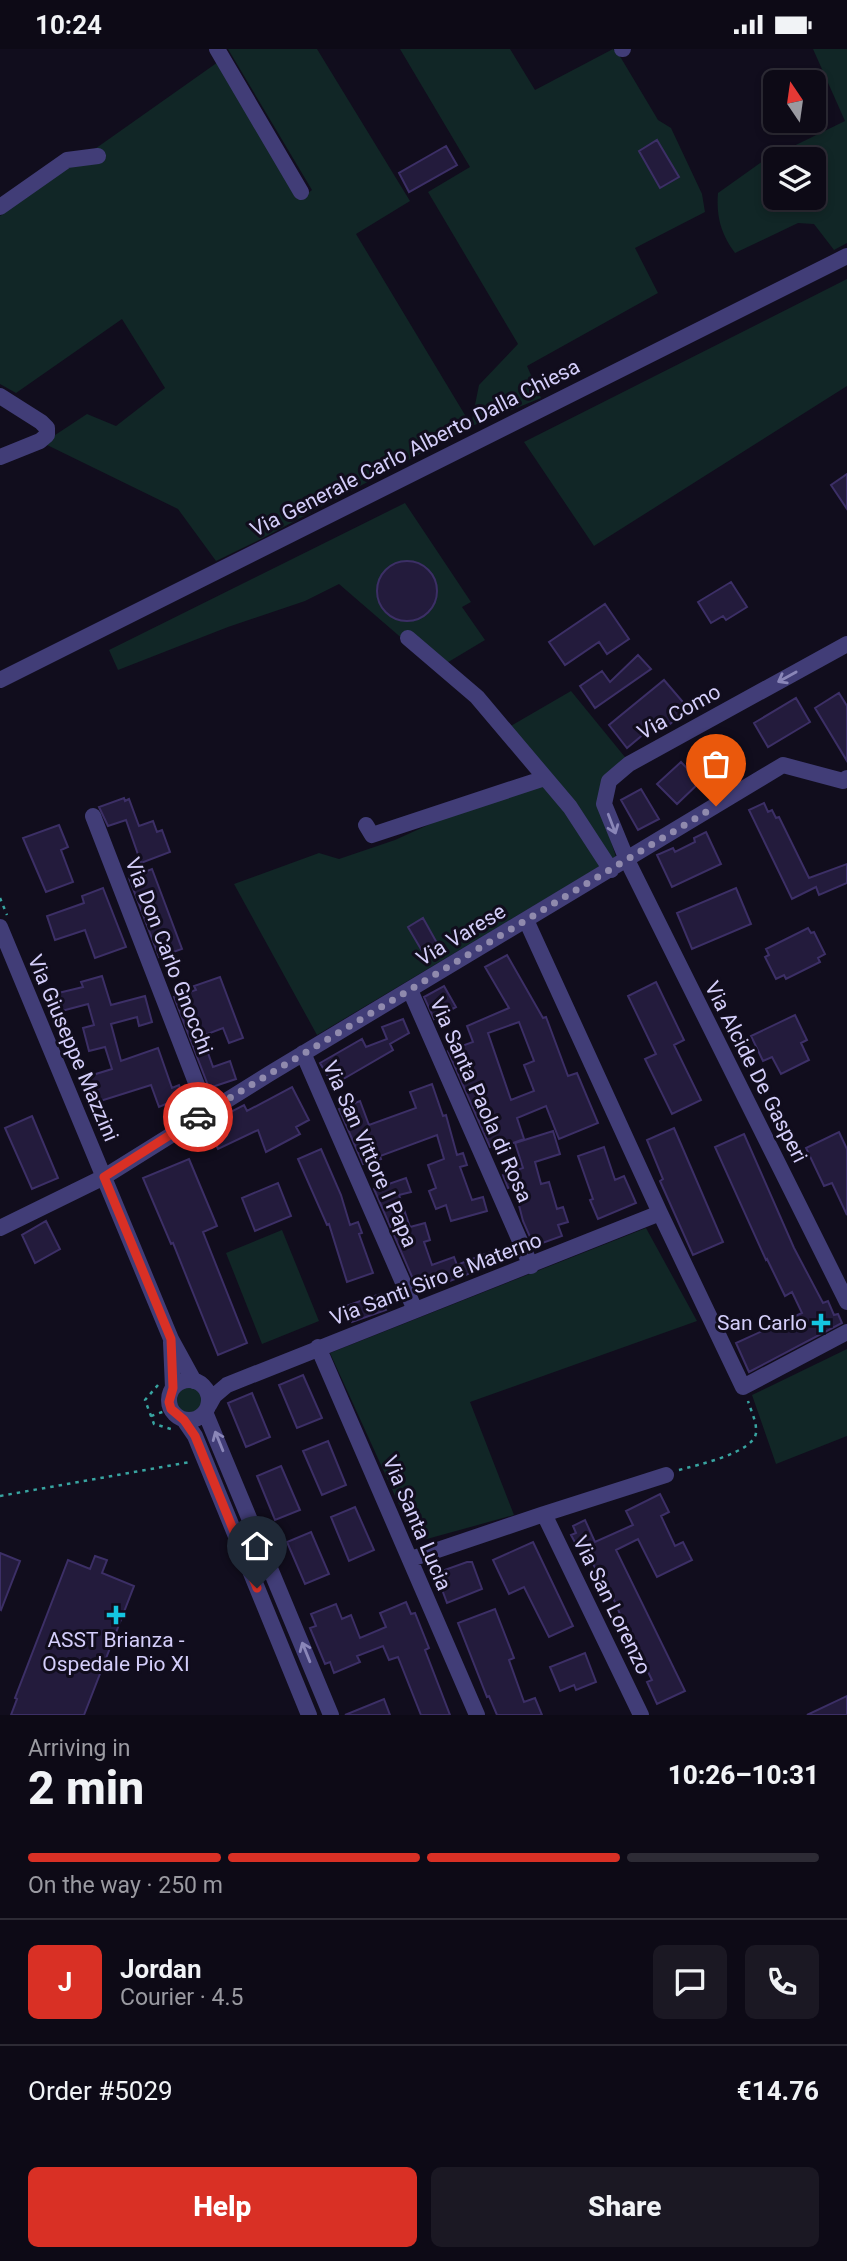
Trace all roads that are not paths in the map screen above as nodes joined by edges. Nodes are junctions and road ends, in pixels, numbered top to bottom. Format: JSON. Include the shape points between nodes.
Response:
{"nodes":[{"id":1,"x":217,"y":49,"type":"edge"},
{"id":2,"x":98,"y":156,"type":"dead end"},
{"id":3,"x":301,"y":191,"type":"dead end"},
{"id":4,"x":0,"y":207,"type":"edge"},
{"id":5,"x":847,"y":256,"type":"edge"},
{"id":6,"x":0,"y":396,"type":"edge"},
{"id":7,"x":0,"y":457,"type":"edge"},
{"id":8,"x":408,"y":638,"type":"dead end"},
{"id":9,"x":847,"y":644,"type":"edge"},
{"id":10,"x":1,"y":679,"type":"edge"},
{"id":11,"x":545,"y":778,"type":"junction"},
{"id":12,"x":846,"y":781,"type":"edge"},
{"id":13,"x":93,"y":816,"type":"dead end"},
{"id":14,"x":366,"y":825,"type":"dead end"},
{"id":15,"x":627,"y":860,"type":"junction"},
{"id":16,"x":611,"y":870,"type":"junction"},
{"id":17,"x":526,"y":920,"type":"junction"},
{"id":18,"x":0,"y":927,"type":"edge"},
{"id":19,"x":410,"y":990,"type":"junction"},
{"id":20,"x":303,"y":1053,"type":"junction"},
{"id":21,"x":207,"y":1111,"type":"junction"},
{"id":22,"x":104,"y":1177,"type":"junction"},
{"id":23,"x":660,"y":1213,"type":"junction"},
{"id":24,"x":0,"y":1229,"type":"edge"},
{"id":25,"x":531,"y":1266,"type":"junction"},
{"id":26,"x":847,"y":1302,"type":"edge"},
{"id":27,"x":415,"y":1310,"type":"junction"},
{"id":28,"x":847,"y":1332,"type":"edge"},
{"id":29,"x":171,"y":1339,"type":"junction"},
{"id":30,"x":318,"y":1347,"type":"junction"},
{"id":31,"x":197,"y":1382,"type":"junction"},
{"id":32,"x":228,"y":1385,"type":"junction"},
{"id":33,"x":166,"y":1387,"type":"junction"},
{"id":34,"x":207,"y":1408,"type":"junction"},
{"id":35,"x":178,"y":1415,"type":"junction"},
{"id":36,"x":666,"y":1475,"type":"road end"},
{"id":37,"x":544,"y":1514,"type":"junction"},
{"id":38,"x":411,"y":1559,"type":"junction"},
{"id":39,"x":309,"y":1715,"type":"edge"},
{"id":40,"x":331,"y":1715,"type":"edge"},
{"id":41,"x":477,"y":1715,"type":"edge"},
{"id":42,"x":641,"y":1715,"type":"edge"}],
"edges":[{"from":1,"to":3,"type":"street"},
{"from":2,"to":4,"type":"street","via":[[68,160]]},
{"from":5,"to":10,"type":"street","name":"Via Generale Carlo Alberto Dalla Chiesa"},
{"from":6,"to":7,"type":"street","via":[[41,422],[47,435]]},
{"from":8,"to":11,"type":"street","via":[[477,697]]},
{"from":9,"to":15,"type":"street","name":"Via Como","one_way":true,"via":[[629,764],[609,781],[604,804]]},
{"from":11,"to":14,"type":"street","via":[[372,835]]},
{"from":11,"to":16,"type":"street"},
{"from":12,"to":15,"type":"street","name":"Via Varese","via":[[783,765]]},
{"from":13,"to":21,"type":"street","name":"Via Don Carlo Gnocchi"},
{"from":15,"to":16,"type":"street","name":"Via Varese"},
{"from":15,"to":26,"type":"street","name":"Via Alcide De Gasperi"},
{"from":16,"to":17,"type":"street","name":"Via Varese"},
{"from":17,"to":19,"type":"street","name":"Via Varese"},
{"from":17,"to":23,"type":"street"},
{"from":18,"to":22,"type":"street","name":"Via Giuseppe Mazzini"},
{"from":19,"to":20,"type":"street","name":"Via Varese"},
{"from":19,"to":25,"type":"street","name":"Via Santa Paola di Rosa"},
{"from":20,"to":21,"type":"street","name":"Via Varese"},
{"from":20,"to":27,"type":"street","name":"Via San Vittore I Papa"},
{"from":21,"to":22,"type":"street","name":"Via Varese"},
{"from":22,"to":24,"type":"street","name":"Via Varese"},
{"from":22,"to":29,"type":"street","name":"Via Giuseppe Mazzini"},
{"from":23,"to":25,"type":"street","name":"Via Santi Siro e Materno"},
{"from":23,"to":28,"type":"street","via":[[743,1387]]},
{"from":25,"to":27,"type":"street","name":"Via Santi Siro e Materno"},
{"from":27,"to":30,"type":"street","name":"Via Santi Siro e Materno"},
{"from":29,"to":31,"type":"street","name":"Via Giuseppe Mazzini"},
{"from":29,"to":33,"type":"street","name":"Via Giuseppe Mazzini"},
{"from":30,"to":32,"type":"street","name":"Via Santi Siro e Materno"},
{"from":30,"to":38,"type":"street","name":"Via Santa Lucia"},
{"from":31,"to":32,"type":"street","name":"Via Santi Siro e Materno"},
{"from":31,"to":33,"type":"street"},
{"from":31,"to":34,"type":"street","via":[[209,1396]]},
{"from":32,"to":34,"type":"street","name":"Via Santi Siro e Materno"},
{"from":33,"to":35,"type":"street"},
{"from":34,"to":35,"type":"street","via":[[192,1420]]},
{"from":40,"to":34,"type":"street","one_way":true},
{"from":35,"to":39,"type":"street","via":[[195,1436],[196,1461]]},
{"from":36,"to":37,"type":"street","name":"Via San Lorenzo"},
{"from":37,"to":38,"type":"street","name":"Via San Lorenzo"},
{"from":37,"to":42,"type":"street","name":"Via San Lorenzo"},
{"from":38,"to":41,"type":"street","name":"Via Santa Lucia"}]}
